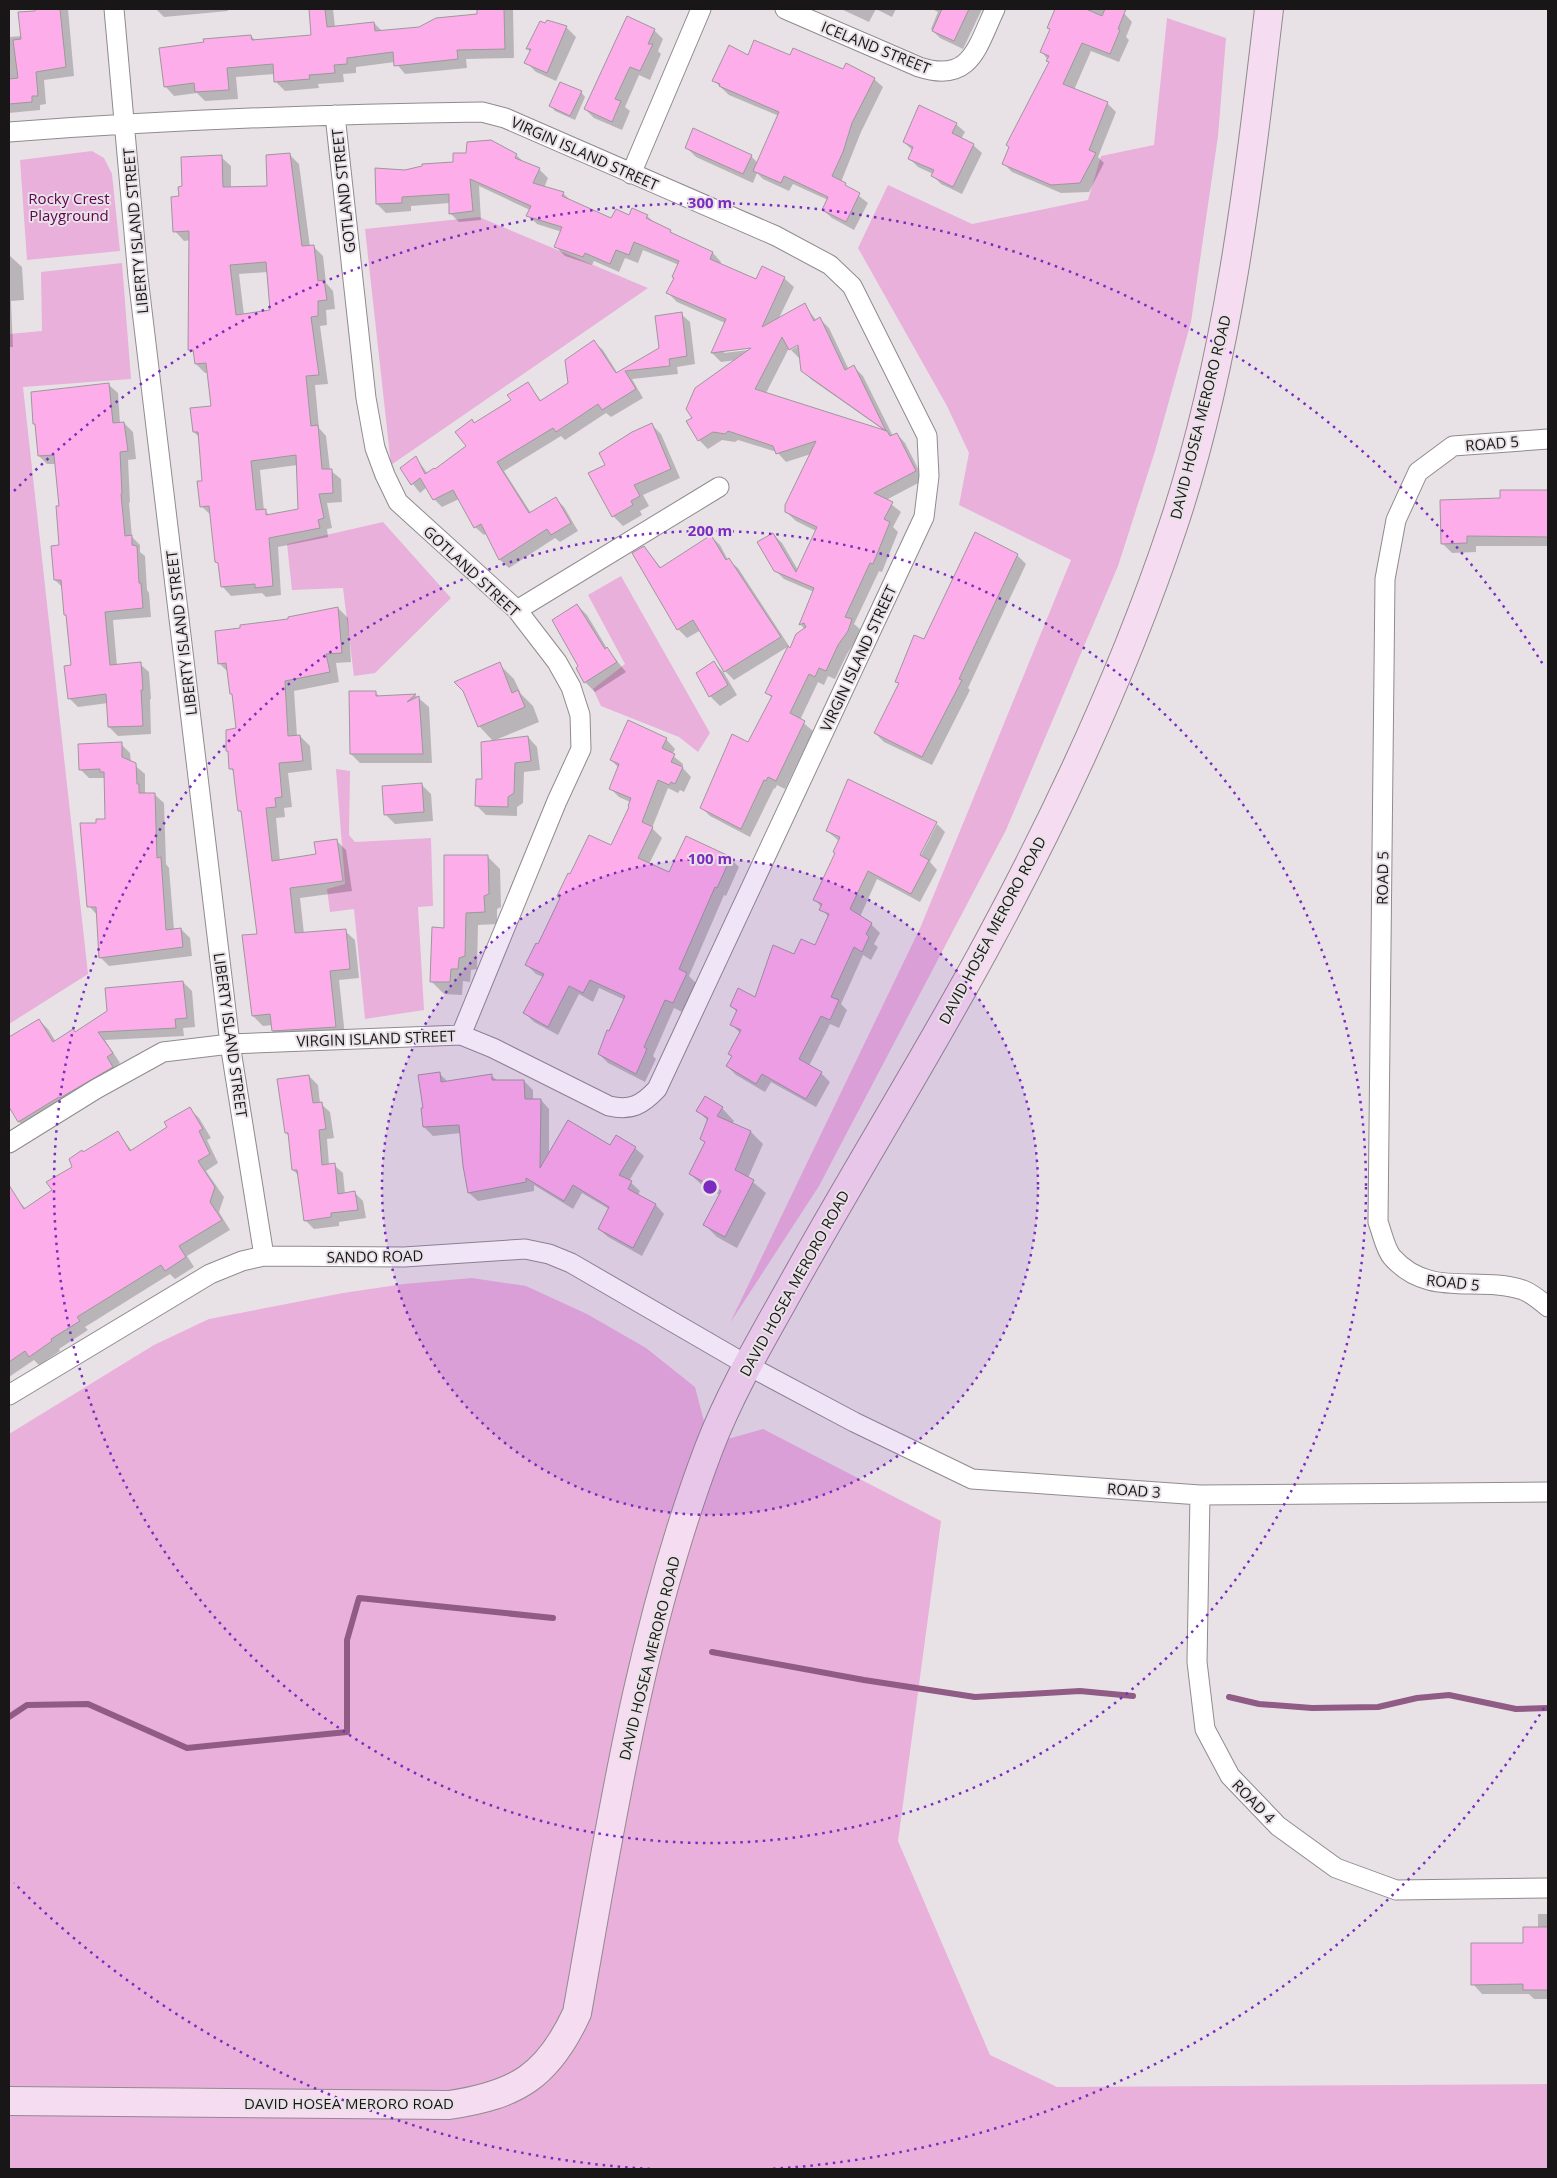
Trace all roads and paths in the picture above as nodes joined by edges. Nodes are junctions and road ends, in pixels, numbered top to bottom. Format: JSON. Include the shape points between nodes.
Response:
{"nodes":[{"id":1,"x":114,"y":9,"type":"edge"},
{"id":2,"x":701,"y":9,"type":"edge"},
{"id":3,"x":785,"y":9,"type":"edge"},
{"id":4,"x":995,"y":9,"type":"edge"},
{"id":5,"x":1269,"y":9,"type":"edge"},
{"id":6,"x":335,"y":115,"type":"junction"},
{"id":7,"x":125,"y":123,"type":"junction"},
{"id":8,"x":9,"y":132,"type":"edge"},
{"id":9,"x":631,"y":174,"type":"junction"},
{"id":10,"x":1548,"y":439,"type":"edge"},
{"id":11,"x":719,"y":487,"type":"dead end"},
{"id":12,"x":517,"y":610,"type":"junction"},
{"id":13,"x":460,"y":1034,"type":"junction"},
{"id":14,"x":230,"y":1044,"type":"junction"},
{"id":15,"x":9,"y":1143,"type":"edge"},
{"id":16,"x":264,"y":1256,"type":"junction"},
{"id":17,"x":1548,"y":1307,"type":"edge"},
{"id":18,"x":747,"y":1365,"type":"junction"},
{"id":19,"x":9,"y":1395,"type":"edge"},
{"id":20,"x":1548,"y":1492,"type":"edge"},
{"id":21,"x":1200,"y":1495,"type":"junction"},
{"id":22,"x":1548,"y":1888,"type":"edge"},
{"id":23,"x":9,"y":2101,"type":"edge"}],
"edges":[{"from":1,"to":7,"type":"street","name":"LIBERTY ISLAND STREET"},
{"from":2,"to":9,"type":"street"},
{"from":3,"to":4,"type":"street","name":"ICELAND STREET","via":[[919,67],[941,72],[956,71],[966,63],[976,50]]},
{"from":5,"to":18,"type":"main road","name":"DAVID HOSEA MERORO ROAD","via":[[1233,278],[1216,363],[1174,525],[1141,611],[1070,780],[991,936]]},
{"from":6,"to":7,"type":"street","name":"VIRGIN ISLAND STREET"},
{"from":6,"to":9,"type":"street","name":"VIRGIN ISLAND STREET","via":[[482,112],[504,118]]},
{"from":6,"to":12,"type":"street","name":"GOTLAND STREET","via":[[374,448],[398,502]]},
{"from":7,"to":8,"type":"street","name":"VIRGIN ISLAND STREET"},
{"from":7,"to":14,"type":"street","name":"LIBERTY ISLAND STREET","via":[[138,277]]},
{"from":9,"to":13,"type":"street","name":"VIRGIN ISLAND STREET","via":[[808,252],[830,265],[852,286],[927,436],[930,476],[924,517],[657,1089],[645,1102],[631,1107],[609,1106]]},
{"from":10,"to":17,"type":"street","name":"ROAD 5","via":[[1453,446],[1418,472],[1396,520],[1385,579],[1378,1222],[1391,1256],[1417,1278],[1523,1290]]},
{"from":11,"to":12,"type":"street"},
{"from":12,"to":13,"type":"street","name":"GOTLAND STREET","via":[[557,662],[571,687],[580,716],[581,749]]},
{"from":13,"to":14,"type":"street","name":"VIRGIN ISLAND STREET"},
{"from":14,"to":15,"type":"street","name":"VIRGIN ISLAND STREET","via":[[164,1052],[96,1089]]},
{"from":14,"to":16,"type":"street","name":"LIBERTY ISLAND STREET"},
{"from":16,"to":18,"type":"street","name":"SANDO ROAD","via":[[404,1257],[525,1249],[549,1254],[571,1263]]},
{"from":16,"to":19,"type":"street","name":"SANDO ROAD","via":[[210,1274]]},
{"from":18,"to":21,"type":"street","name":"ROAD 3","via":[[972,1479]]},
{"from":18,"to":23,"type":"main road","name":"DAVID HOSEA MERORO ROAD","via":[[707,1453],[678,1536],[648,1648],[614,1804],[577,2013],[567,2036],[533,2076],[504,2092],[449,2105]]},
{"from":20,"to":21,"type":"street","name":"ROAD 3"},
{"from":21,"to":22,"type":"street","name":"ROAD 4","via":[[1198,1672],[1205,1729],[1230,1776],[1278,1826],[1336,1868],[1396,1890]]}]}
